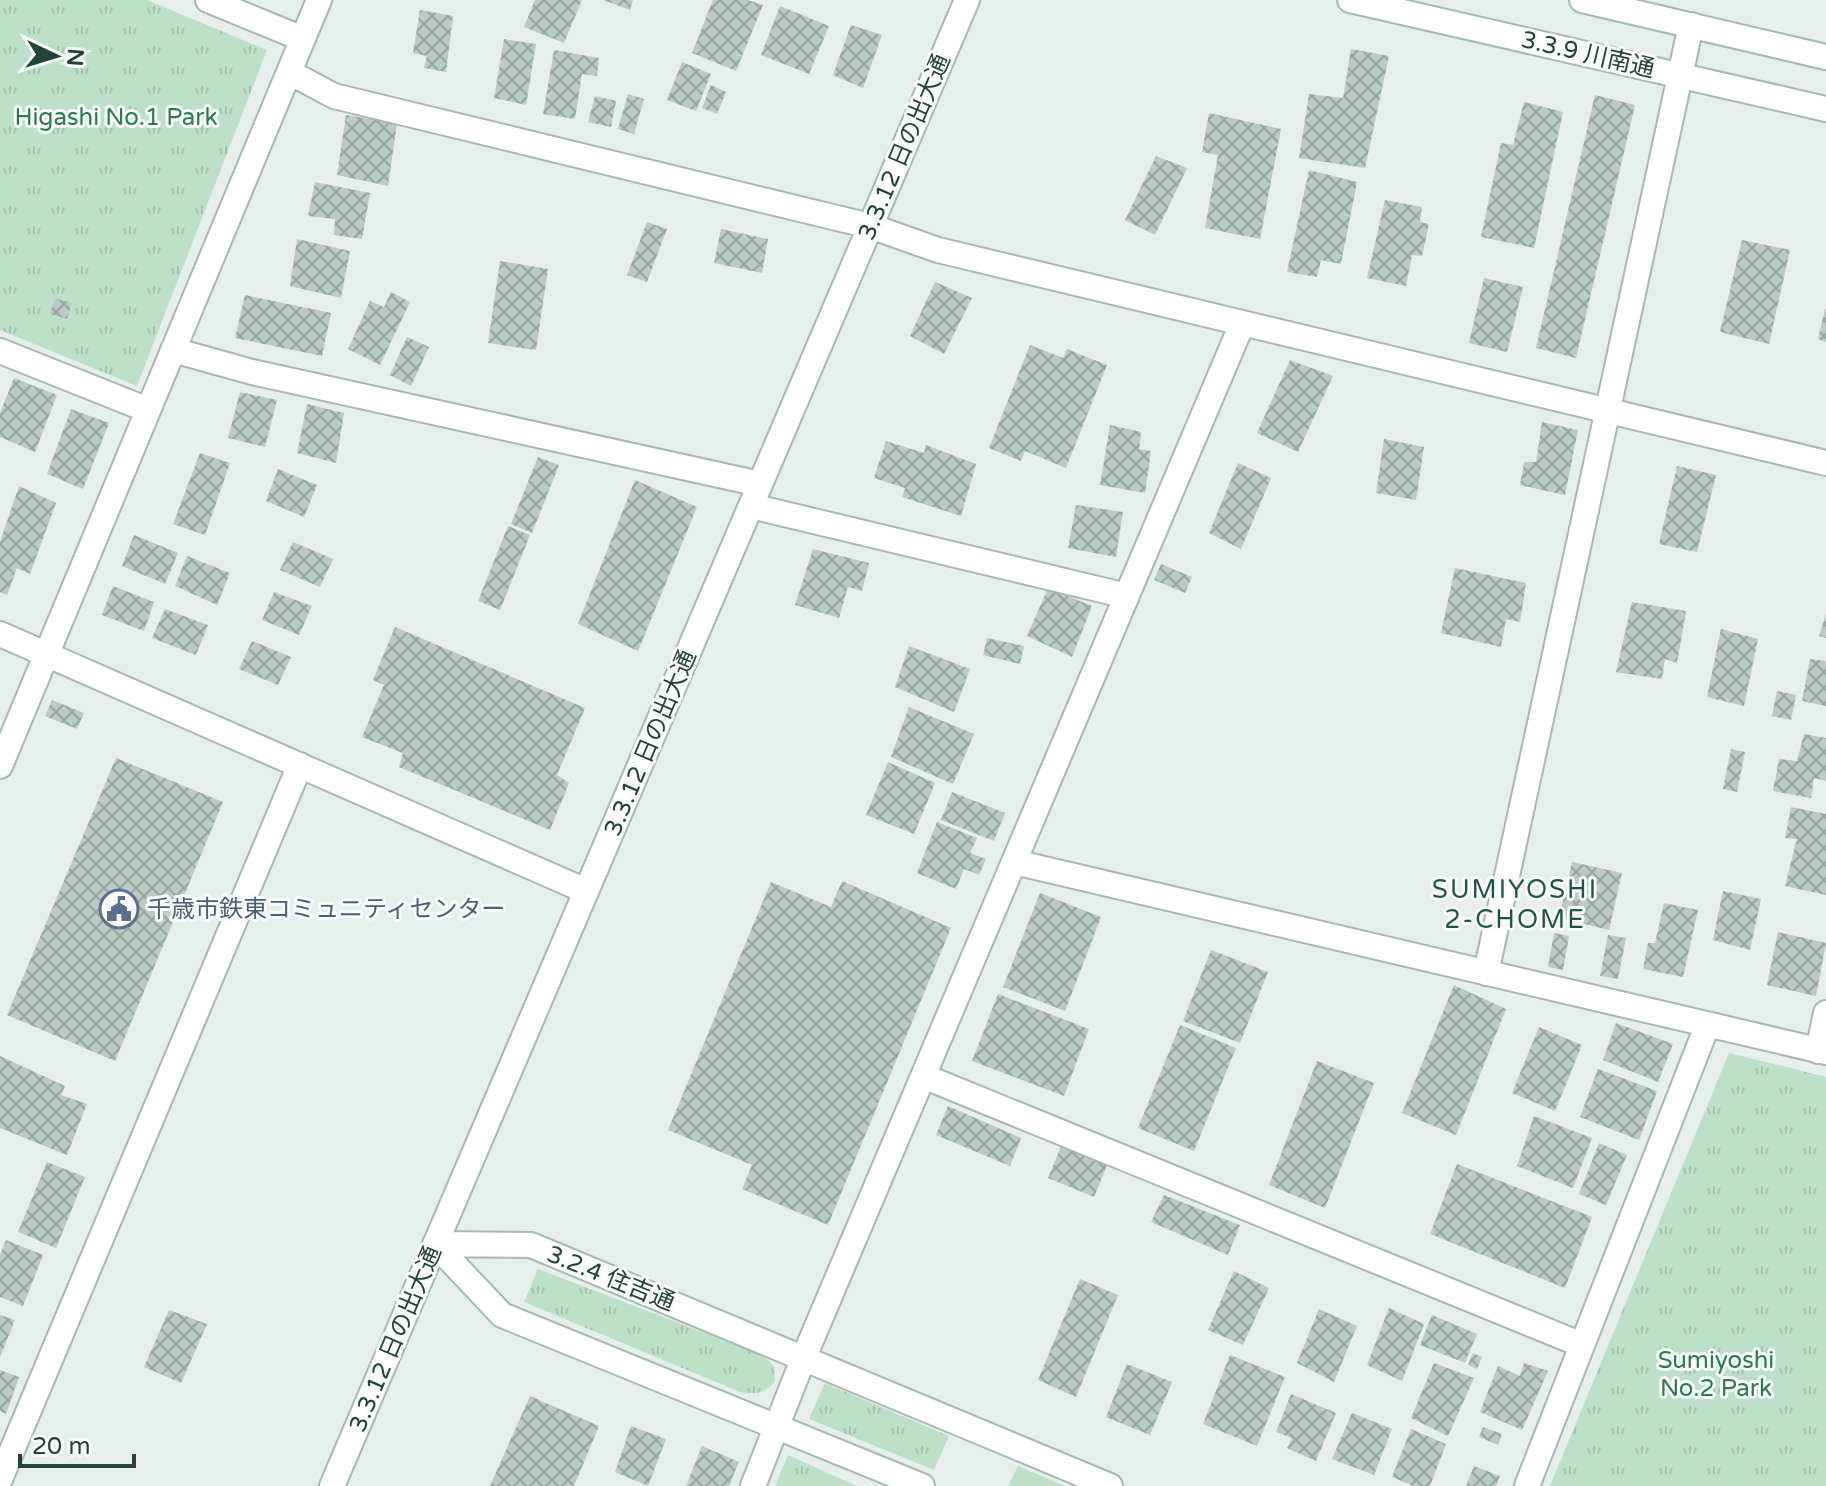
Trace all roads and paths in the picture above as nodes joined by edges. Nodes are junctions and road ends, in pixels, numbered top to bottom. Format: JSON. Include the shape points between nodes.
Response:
{"nodes":[{"id":1,"x":208,"y":0,"type":"edge"},
{"id":2,"x":319,"y":0,"type":"edge"},
{"id":3,"x":967,"y":0,"type":"edge"},
{"id":4,"x":1350,"y":0,"type":"edge"},
{"id":5,"x":1582,"y":0,"type":"edge"},
{"id":6,"x":1691,"y":25,"type":"junction"},
{"id":7,"x":303,"y":39,"type":"junction"},
{"id":8,"x":1826,"y":57,"type":"edge"},
{"id":9,"x":289,"y":72,"type":"junction"},
{"id":10,"x":1680,"y":76,"type":"junction"},
{"id":11,"x":1826,"y":109,"type":"edge"},
{"id":12,"x":870,"y":226,"type":"junction"},
{"id":13,"x":1242,"y":324,"type":"junction"},
{"id":14,"x":173,"y":350,"type":"junction"},
{"id":15,"x":0,"y":351,"type":"edge"},
{"id":16,"x":148,"y":410,"type":"junction"},
{"id":17,"x":1609,"y":412,"type":"junction"},
{"id":18,"x":1826,"y":463,"type":"edge"},
{"id":19,"x":756,"y":495,"type":"junction"},
{"id":20,"x":1127,"y":596,"type":"junction"},
{"id":21,"x":0,"y":634,"type":"edge"},
{"id":22,"x":47,"y":654,"type":"junction"},
{"id":23,"x":300,"y":765,"type":"junction"},
{"id":24,"x":0,"y":766,"type":"edge"},
{"id":25,"x":1014,"y":862,"type":"junction"},
{"id":26,"x":586,"y":891,"type":"junction"},
{"id":27,"x":1486,"y":973,"type":"junction"},
{"id":28,"x":1826,"y":1013,"type":"edge"},
{"id":29,"x":1707,"y":1026,"type":"junction"},
{"id":30,"x":1822,"y":1052,"type":"edge"},
{"id":31,"x":923,"y":1076,"type":"junction"},
{"id":32,"x":435,"y":1244,"type":"junction"},
{"id":33,"x":1582,"y":1345,"type":"junction"},
{"id":34,"x":804,"y":1357,"type":"junction"},
{"id":35,"x":778,"y":1425,"type":"junction"},
{"id":36,"x":0,"y":1479,"type":"edge"},
{"id":37,"x":15,"y":1486,"type":"edge"},
{"id":38,"x":332,"y":1486,"type":"edge"},
{"id":39,"x":753,"y":1486,"type":"edge"},
{"id":40,"x":922,"y":1486,"type":"edge"},
{"id":41,"x":1110,"y":1486,"type":"edge"},
{"id":42,"x":1527,"y":1486,"type":"edge"}],
"edges":[{"from":1,"to":7,"type":"street"},
{"from":2,"to":7,"type":"street"},
{"from":3,"to":12,"type":"street","name":"3.3.12 日の出大通"},
{"from":4,"to":10,"type":"street","name":"3.3.9 川南通"},
{"from":5,"to":6,"type":"street"},
{"from":6,"to":8,"type":"street"},
{"from":6,"to":10,"type":"street"},
{"from":7,"to":9,"type":"street"},
{"from":9,"to":12,"type":"street","via":[[334,96]]},
{"from":9,"to":14,"type":"street"},
{"from":10,"to":11,"type":"street","name":"3.3.9 川南通"},
{"from":10,"to":17,"type":"street"},
{"from":12,"to":13,"type":"street","via":[[938,250]]},
{"from":12,"to":19,"type":"street","name":"3.3.12 日の出大通"},
{"from":13,"to":17,"type":"street"},
{"from":13,"to":20,"type":"street"},
{"from":14,"to":16,"type":"street"},
{"from":14,"to":19,"type":"street"},
{"from":15,"to":16,"type":"street"},
{"from":16,"to":22,"type":"street"},
{"from":17,"to":18,"type":"street"},
{"from":17,"to":27,"type":"street"},
{"from":19,"to":20,"type":"street"},
{"from":19,"to":26,"type":"street","name":"3.3.12 日の出大通"},
{"from":20,"to":25,"type":"street"},
{"from":21,"to":22,"type":"street"},
{"from":22,"to":23,"type":"street"},
{"from":22,"to":24,"type":"street"},
{"from":23,"to":26,"type":"street"},
{"from":23,"to":36,"type":"street"},
{"from":25,"to":27,"type":"street"},
{"from":25,"to":31,"type":"street"},
{"from":26,"to":32,"type":"street","name":"3.3.12 日の出大通"},
{"from":27,"to":29,"type":"street"},
{"from":28,"to":30,"type":"street"},
{"from":29,"to":30,"type":"street"},
{"from":29,"to":33,"type":"street"},
{"from":31,"to":33,"type":"street"},
{"from":31,"to":34,"type":"street"},
{"from":32,"to":34,"type":"street","name":"3.2.4 住吉通","via":[[531,1245]]},
{"from":32,"to":35,"type":"street","via":[[502,1315]]},
{"from":32,"to":38,"type":"street","name":"3.3.12 日の出大通"},
{"from":33,"to":42,"type":"street"},
{"from":34,"to":35,"type":"street"},
{"from":34,"to":41,"type":"street","name":"3.2.4 住吉通"},
{"from":35,"to":39,"type":"street"},
{"from":35,"to":40,"type":"street"},
{"from":36,"to":37,"type":"street"}]}
